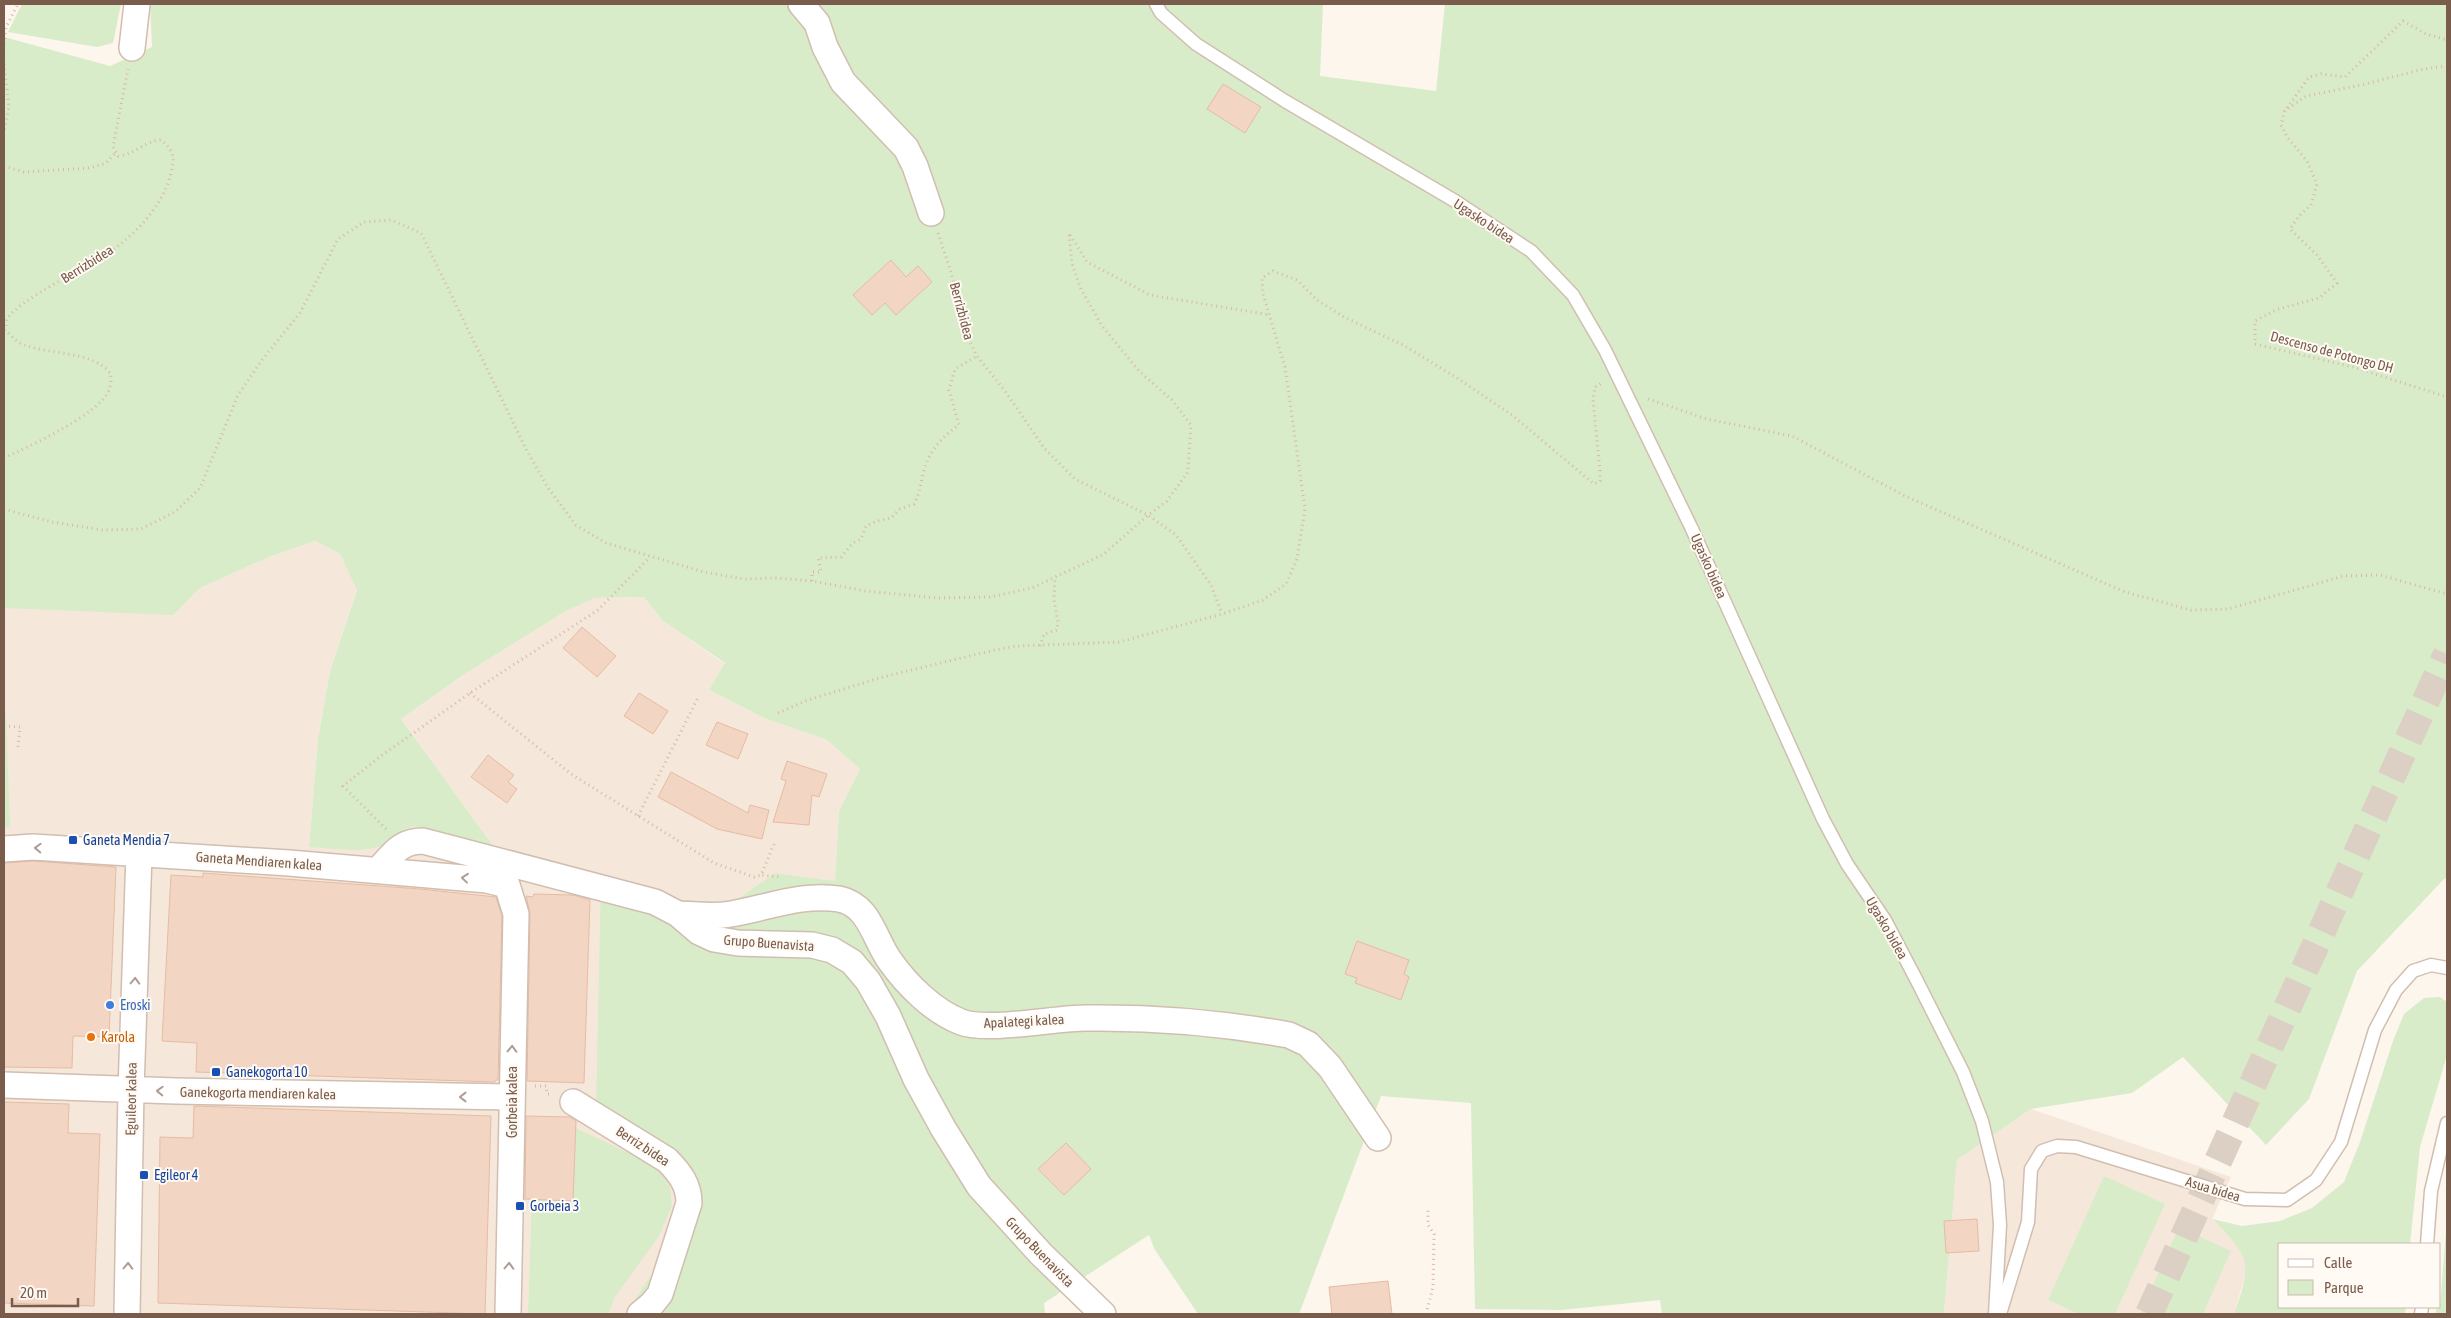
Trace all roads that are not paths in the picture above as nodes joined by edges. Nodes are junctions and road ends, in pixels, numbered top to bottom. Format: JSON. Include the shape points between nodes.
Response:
{"nodes":[{"id":1,"x":137,"y":4,"type":"edge"},
{"id":2,"x":801,"y":4,"type":"edge"},
{"id":3,"x":1156,"y":4,"type":"edge"},
{"id":4,"x":132,"y":48,"type":"road end"},
{"id":5,"x":932,"y":213,"type":"road end"},
{"id":6,"x":4,"y":849,"type":"edge"},
{"id":7,"x":139,"y":854,"type":"junction"},
{"id":8,"x":378,"y":870,"type":"junction"},
{"id":9,"x":510,"y":890,"type":"joint"},
{"id":10,"x":678,"y":914,"type":"junction"},
{"id":11,"x":2447,"y":968,"type":"edge"},
{"id":12,"x":4,"y":1085,"type":"edge"},
{"id":13,"x":131,"y":1090,"type":"junction"},
{"id":14,"x":521,"y":1092,"type":"junction"},
{"id":15,"x":563,"y":1098,"type":"road end"},
{"id":16,"x":2447,"y":1123,"type":"edge"},
{"id":17,"x":1378,"y":1138,"type":"dead end"},
{"id":18,"x":2427,"y":1243,"type":"edge"},
{"id":19,"x":1096,"y":1312,"type":"edge"},
{"id":20,"x":127,"y":1314,"type":"edge"},
{"id":21,"x":508,"y":1314,"type":"edge"},
{"id":22,"x":640,"y":1314,"type":"edge"},
{"id":23,"x":1995,"y":1314,"type":"edge"},
{"id":24,"x":2000,"y":1314,"type":"edge"}],
"edges":[{"from":1,"to":4,"type":"street"},
{"from":2,"to":5,"type":"street","via":[[817,23],[843,82],[906,148],[916,166]]},
{"from":3,"to":23,"type":"lane","name":"Ugasko bidea","via":[[1161,14],[1196,44],[1285,101],[1455,201],[1531,251],[1573,295],[1605,350],[1695,535],[1823,819],[1846,864],[1885,920],[1963,1072],[1982,1121],[1997,1182],[2000,1225]]},
{"from":7,"to":6,"type":"street","name":"Ganeta Mendiaren kalea","one_way":true,"via":[[33,847]]},
{"from":7,"to":8,"type":"street","name":"Ganeta Mendiaren kalea"},
{"from":13,"to":7,"type":"street","name":"Eguileor kalea","one_way":true},
{"from":9,"to":8,"type":"street","name":"Ganeta Mendiaren kalea","one_way":true,"via":[[507,885],[487,880]]},
{"from":8,"to":10,"type":"street","name":"Grupo Buenavista","via":[[402,844],[423,841],[655,902]]},
{"from":14,"to":9,"type":"street","name":"Gorbeia kalea","one_way":true,"via":[[516,914]]},
{"from":10,"to":17,"type":"street","name":"Apalategi kalea","via":[[712,916],[794,899],[841,900],[860,908],[889,959],[919,994],[962,1022],[984,1025],[1083,1018],[1140,1018],[1289,1035],[1308,1044],[1330,1067]]},
{"from":10,"to":19,"type":"street","name":"Grupo Buenavista","via":[[699,932],[714,939],[738,943],[812,945],[832,950],[852,962],[868,981],[888,1016],[916,1079],[979,1186]]},
{"from":11,"to":24,"type":"lane","name":"Asua bidea","via":[[2431,965],[2414,971],[2396,990],[2375,1030],[2341,1142],[2316,1180],[2287,1200],[2245,1199],[2076,1147],[2057,1146],[2042,1151],[2032,1169],[2028,1222]]},
{"from":12,"to":13,"type":"street","name":"Ganekogorta mendiaren kalea"},
{"from":14,"to":13,"type":"street","name":"Ganekogorta mendiaren kalea","one_way":true},
{"from":20,"to":13,"type":"street","name":"Eguileor kalea","one_way":true},
{"from":21,"to":14,"type":"street","name":"Gorbeia kalea","one_way":true},
{"from":15,"to":22,"type":"street","name":"Berriz bidea","via":[[666,1160],[689,1189],[690,1203],[660,1294]]},
{"from":16,"to":18,"type":"lane","via":[[2431,1191]]}]}
